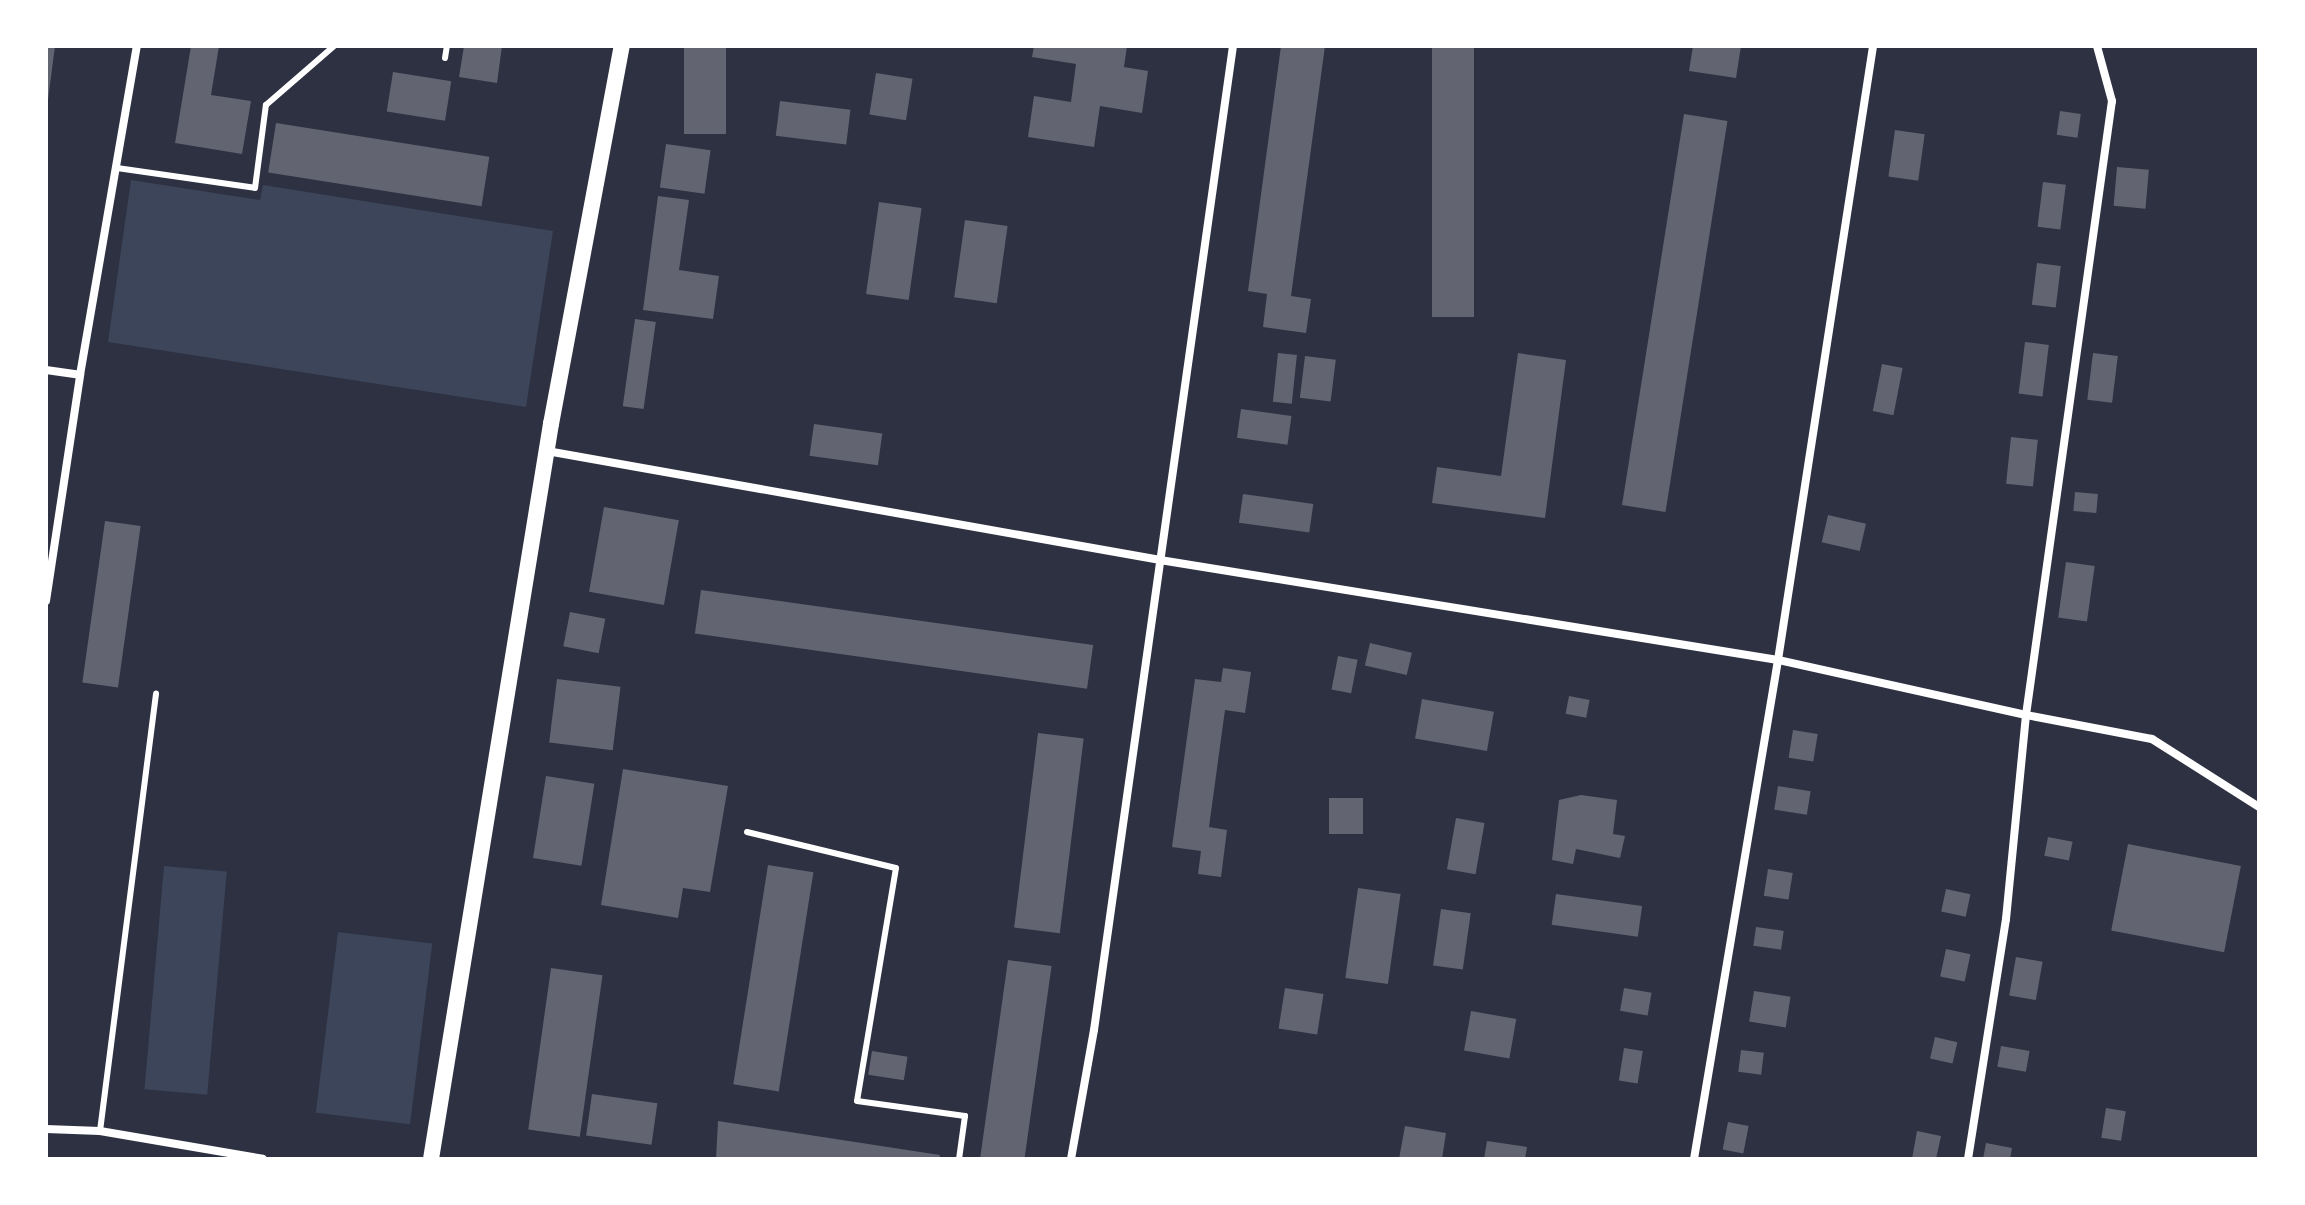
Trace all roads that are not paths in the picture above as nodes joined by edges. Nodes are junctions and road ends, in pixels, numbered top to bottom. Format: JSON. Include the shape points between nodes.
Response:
{"nodes":[{"id":1,"x":137,"y":46,"type":"edge"},
{"id":2,"x":334,"y":46,"type":"edge"},
{"id":3,"x":447,"y":46,"type":"edge"},
{"id":4,"x":622,"y":46,"type":"edge"},
{"id":5,"x":1233,"y":46,"type":"edge"},
{"id":6,"x":1873,"y":46,"type":"edge"},
{"id":7,"x":2097,"y":46,"type":"edge"},
{"id":8,"x":445,"y":58,"type":"dead end"},
{"id":9,"x":117,"y":168,"type":"junction"},
{"id":10,"x":46,"y":370,"type":"edge"},
{"id":11,"x":80,"y":375,"type":"junction"},
{"id":12,"x":547,"y":451,"type":"junction"},
{"id":13,"x":1160,"y":560,"type":"junction"},
{"id":14,"x":46,"y":601,"type":"edge"},
{"id":15,"x":1778,"y":660,"type":"junction"},
{"id":16,"x":156,"y":694,"type":"dead end"},
{"id":17,"x":2026,"y":715,"type":"junction"},
{"id":18,"x":2259,"y":807,"type":"edge"},
{"id":19,"x":747,"y":832,"type":"dead end"},
{"id":20,"x":46,"y":1129,"type":"edge"},
{"id":21,"x":100,"y":1131,"type":"junction"},
{"id":22,"x":263,"y":1159,"type":"edge"},
{"id":23,"x":431,"y":1159,"type":"edge"},
{"id":24,"x":959,"y":1159,"type":"edge"},
{"id":25,"x":1071,"y":1159,"type":"edge"},
{"id":26,"x":1694,"y":1159,"type":"edge"},
{"id":27,"x":1968,"y":1159,"type":"edge"}],
"edges":[{"from":1,"to":9,"type":"street"},
{"from":2,"to":9,"type":"lane","via":[[266,105],[255,188]]},
{"from":3,"to":8,"type":"lane"},
{"from":4,"to":12,"type":"main road"},
{"from":5,"to":13,"type":"street"},
{"from":6,"to":15,"type":"street"},
{"from":7,"to":17,"type":"street","via":[[2112,101]]},
{"from":9,"to":11,"type":"street"},
{"from":10,"to":11,"type":"street"},
{"from":11,"to":14,"type":"street"},
{"from":12,"to":13,"type":"street"},
{"from":12,"to":23,"type":"main road"},
{"from":13,"to":15,"type":"street"},
{"from":13,"to":25,"type":"street","via":[[1099,1000]]},
{"from":15,"to":17,"type":"street"},
{"from":15,"to":26,"type":"street"},
{"from":16,"to":21,"type":"lane"},
{"from":17,"to":18,"type":"street","via":[[2152,739]]},
{"from":17,"to":27,"type":"street","via":[[2006,919]]},
{"from":19,"to":24,"type":"lane","via":[[896,868],[857,1101],[965,1116]]},
{"from":20,"to":21,"type":"street"},
{"from":21,"to":22,"type":"street"}]}
